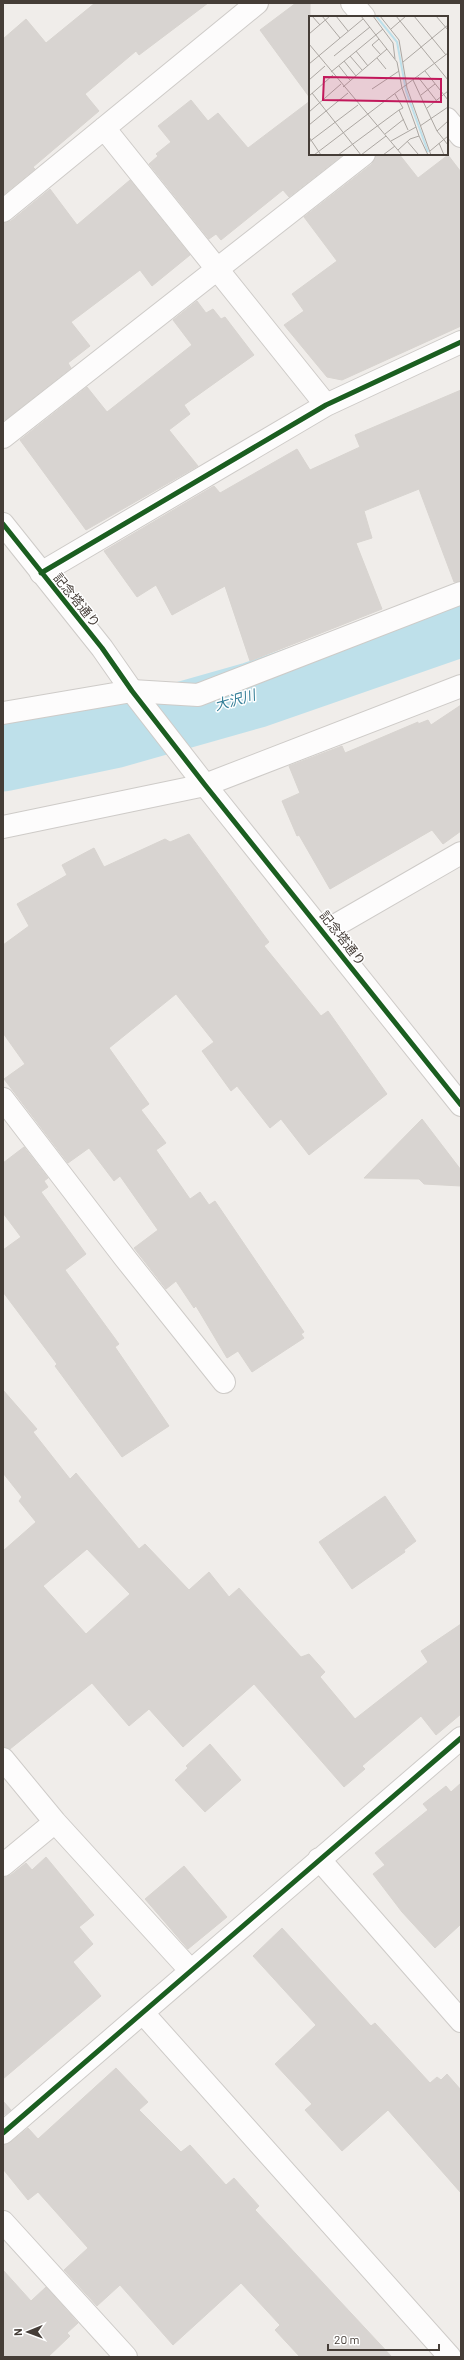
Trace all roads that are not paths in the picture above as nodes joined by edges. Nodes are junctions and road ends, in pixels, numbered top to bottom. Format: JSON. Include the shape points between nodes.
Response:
{"nodes":[{"id":1,"x":257,"y":3,"type":"edge"},
{"id":2,"x":352,"y":3,"type":"edge"},
{"id":3,"x":363,"y":16,"type":"edge"},
{"id":4,"x":448,"y":120,"type":"edge"},
{"id":5,"x":104,"y":128,"type":"junction"},
{"id":6,"x":461,"y":136,"type":"edge"},
{"id":7,"x":363,"y":155,"type":"edge"},
{"id":8,"x":3,"y":211,"type":"edge"},
{"id":9,"x":217,"y":270,"type":"junction"},
{"id":10,"x":461,"y":342,"type":"edge"},
{"id":11,"x":326,"y":405,"type":"junction"},
{"id":12,"x":3,"y":437,"type":"edge"},
{"id":13,"x":3,"y":524,"type":"edge"},
{"id":14,"x":41,"y":573,"type":"junction"},
{"id":15,"x":461,"y":593,"type":"edge"},
{"id":16,"x":461,"y":686,"type":"edge"},
{"id":17,"x":132,"y":691,"type":"junction"},
{"id":18,"x":3,"y":713,"type":"edge"},
{"id":19,"x":205,"y":785,"type":"junction"},
{"id":20,"x":3,"y":827,"type":"edge"},
{"id":21,"x":461,"y":853,"type":"edge"},
{"id":22,"x":324,"y":932,"type":"junction"},
{"id":23,"x":3,"y":1099,"type":"edge"},
{"id":24,"x":461,"y":1105,"type":"edge"},
{"id":25,"x":224,"y":1382,"type":"dead end"},
{"id":26,"x":461,"y":1738,"type":"edge"},
{"id":27,"x":3,"y":1759,"type":"edge"},
{"id":28,"x":55,"y":1822,"type":"junction"},
{"id":29,"x":319,"y":1859,"type":"junction"},
{"id":30,"x":3,"y":1865,"type":"edge"},
{"id":31,"x":191,"y":1971,"type":"junction"},
{"id":32,"x":143,"y":2013,"type":"junction"},
{"id":33,"x":461,"y":2021,"type":"edge"},
{"id":34,"x":3,"y":2133,"type":"edge"},
{"id":35,"x":3,"y":2222,"type":"edge"},
{"id":36,"x":126,"y":2357,"type":"edge"},
{"id":37,"x":450,"y":2357,"type":"edge"}],
"edges":[{"from":1,"to":5,"type":"street"},
{"from":2,"to":3,"type":"street"},
{"from":4,"to":6,"type":"street"},
{"from":5,"to":8,"type":"street"},
{"from":5,"to":9,"type":"street"},
{"from":7,"to":9,"type":"street"},
{"from":9,"to":11,"type":"street"},
{"from":9,"to":12,"type":"street"},
{"from":10,"to":11,"type":"street"},
{"from":11,"to":14,"type":"street"},
{"from":13,"to":14,"type":"street","name":"記念塔通り"},
{"from":14,"to":17,"type":"street","name":"記念塔通り","via":[[102,648]]},
{"from":15,"to":17,"type":"street","via":[[198,695]]},
{"from":16,"to":19,"type":"street"},
{"from":17,"to":18,"type":"street"},
{"from":17,"to":19,"type":"street","name":"記念塔通り"},
{"from":19,"to":20,"type":"street"},
{"from":19,"to":22,"type":"street","name":"記念塔通り"},
{"from":21,"to":22,"type":"street"},
{"from":22,"to":24,"type":"street","name":"記念塔通り"},
{"from":23,"to":25,"type":"street"},
{"from":26,"to":29,"type":"street"},
{"from":27,"to":28,"type":"street"},
{"from":28,"to":30,"type":"street"},
{"from":28,"to":31,"type":"street"},
{"from":29,"to":31,"type":"street"},
{"from":29,"to":33,"type":"street"},
{"from":31,"to":32,"type":"street"},
{"from":32,"to":34,"type":"street"},
{"from":32,"to":37,"type":"street"},
{"from":35,"to":36,"type":"street"}]}
